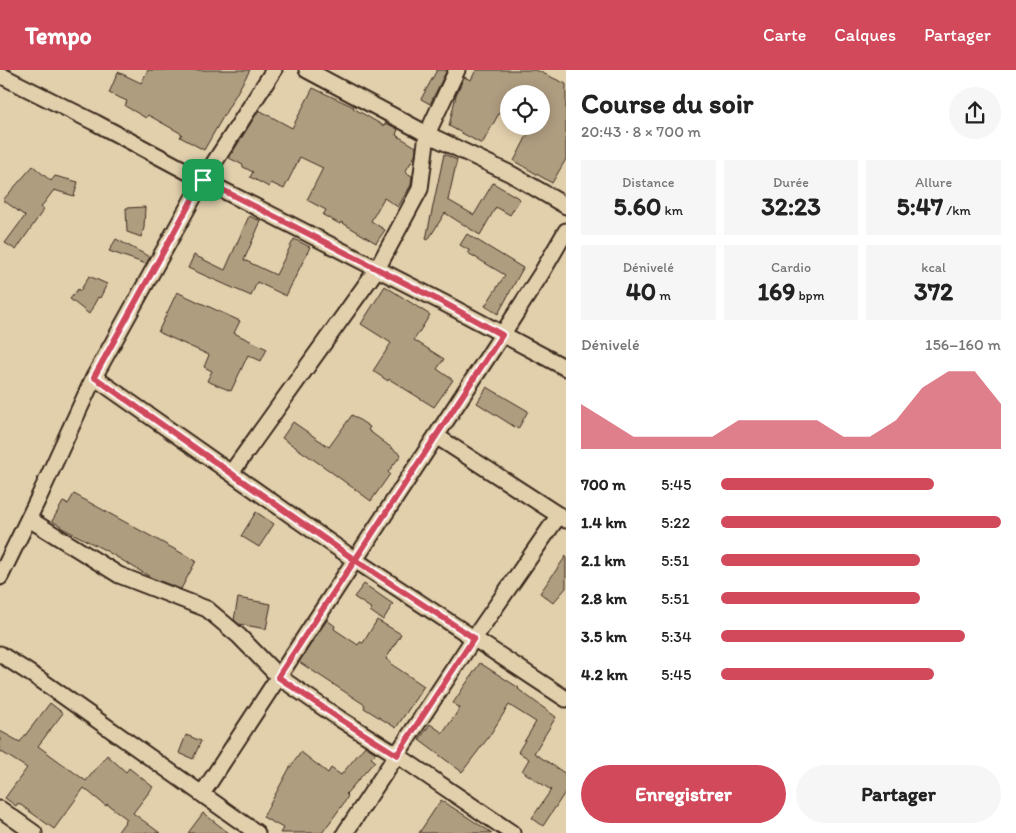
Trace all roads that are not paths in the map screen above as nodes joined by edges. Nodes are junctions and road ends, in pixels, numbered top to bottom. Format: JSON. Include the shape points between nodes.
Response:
{"nodes":[{"id":1,"x":274,"y":70,"type":"edge"},
{"id":2,"x":307,"y":70,"type":"edge"},
{"id":3,"x":457,"y":70,"type":"edge"},
{"id":4,"x":0,"y":75,"type":"edge"},
{"id":5,"x":427,"y":134,"type":"junction"},
{"id":6,"x":203,"y":180,"type":"junction"},
{"id":7,"x":566,"y":206,"type":"edge"},
{"id":8,"x":566,"y":231,"type":"edge"},
{"id":9,"x":377,"y":269,"type":"junction"},
{"id":10,"x":502,"y":335,"type":"junction"},
{"id":11,"x":566,"y":368,"type":"edge"},
{"id":12,"x":94,"y":377,"type":"junction"},
{"id":13,"x":436,"y":436,"type":"junction"},
{"id":14,"x":231,"y":473,"type":"junction"},
{"id":15,"x":562,"y":517,"type":"edge"},
{"id":16,"x":29,"y":519,"type":"junction"},
{"id":17,"x":355,"y":560,"type":"junction"},
{"id":18,"x":0,"y":577,"type":"edge"},
{"id":19,"x":474,"y":638,"type":"junction"},
{"id":20,"x":0,"y":654,"type":"edge"},
{"id":21,"x":278,"y":677,"type":"junction"},
{"id":22,"x":566,"y":699,"type":"edge"},
{"id":23,"x":397,"y":755,"type":"junction"},
{"id":24,"x":202,"y":794,"type":"junction"},
{"id":25,"x":0,"y":810,"type":"edge"},
{"id":26,"x":34,"y":833,"type":"edge"},
{"id":27,"x":257,"y":833,"type":"edge"},
{"id":28,"x":345,"y":833,"type":"edge"},
{"id":29,"x":512,"y":833,"type":"edge"}],
"edges":[{"from":1,"to":6,"type":"street"},
{"from":2,"to":5,"type":"street"},
{"from":3,"to":5,"type":"street"},
{"from":4,"to":6,"type":"street"},
{"from":5,"to":7,"type":"street","via":[[511,174]]},
{"from":5,"to":9,"type":"street","via":[[420,189]]},
{"from":6,"to":9,"type":"street"},
{"from":6,"to":12,"type":"street"},
{"from":8,"to":10,"type":"street"},
{"from":9,"to":10,"type":"street"},
{"from":9,"to":14,"type":"street"},
{"from":10,"to":11,"type":"street"},
{"from":10,"to":13,"type":"street"},
{"from":12,"to":14,"type":"street"},
{"from":12,"to":16,"type":"street"},
{"from":13,"to":15,"type":"street"},
{"from":13,"to":17,"type":"street"},
{"from":14,"to":17,"type":"street"},
{"from":15,"to":19,"type":"street"},
{"from":16,"to":18,"type":"street"},
{"from":16,"to":21,"type":"street","via":[[119,575],[206,609],[239,636]]},
{"from":17,"to":19,"type":"street"},
{"from":17,"to":21,"type":"street"},
{"from":19,"to":22,"type":"street"},
{"from":19,"to":23,"type":"street"},
{"from":20,"to":24,"type":"street"},
{"from":21,"to":23,"type":"street"},
{"from":21,"to":24,"type":"street"},
{"from":23,"to":28,"type":"street"},
{"from":23,"to":29,"type":"street"},
{"from":24,"to":27,"type":"street"},
{"from":25,"to":26,"type":"street"}]}
